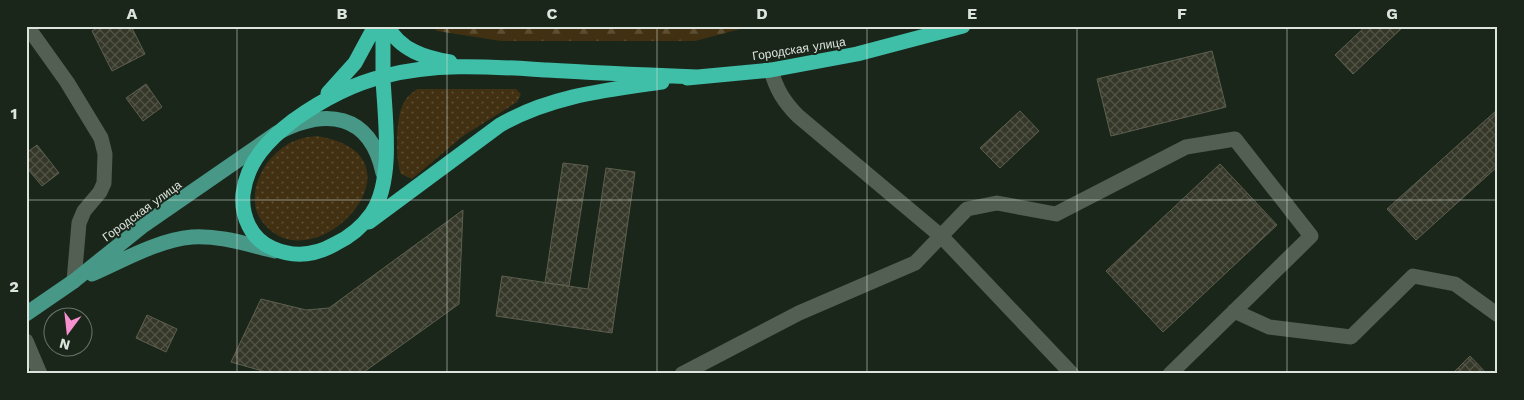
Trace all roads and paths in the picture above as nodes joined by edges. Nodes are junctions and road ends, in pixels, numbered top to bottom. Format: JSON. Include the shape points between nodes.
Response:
{"nodes":[{"id":1,"x":27,"y":26,"type":"edge"},
{"id":2,"x":375,"y":26,"type":"edge"},
{"id":3,"x":383,"y":26,"type":"edge"},
{"id":4,"x":388,"y":26,"type":"edge"},
{"id":5,"x":963,"y":26,"type":"edge"},
{"id":6,"x":494,"y":67,"type":"junction"},
{"id":7,"x":771,"y":70,"type":"junction"},
{"id":8,"x":383,"y":76,"type":"junction"},
{"id":9,"x":697,"y":77,"type":"junction"},
{"id":10,"x":318,"y":103,"type":"junction"},
{"id":11,"x":277,"y":133,"type":"junction"},
{"id":12,"x":384,"y":176,"type":"junction"},
{"id":13,"x":358,"y":230,"type":"junction"},
{"id":14,"x":942,"y":237,"type":"junction"},
{"id":15,"x":284,"y":253,"type":"junction"},
{"id":16,"x":74,"y":281,"type":"junction"},
{"id":17,"x":1234,"y":311,"type":"junction"},
{"id":18,"x":26,"y":314,"type":"edge"},
{"id":19,"x":1498,"y":315,"type":"edge"},
{"id":20,"x":26,"y":341,"type":"edge"},
{"id":21,"x":40,"y":374,"type":"edge"},
{"id":22,"x":682,"y":374,"type":"edge"},
{"id":23,"x":1072,"y":374,"type":"edge"},
{"id":24,"x":1170,"y":374,"type":"edge"}],
"edges":[{"from":1,"to":16,"type":"lane","via":[[68,82],[101,138],[105,154],[104,183],[79,223]]},
{"from":2,"to":10,"type":"highway","via":[[355,63]]},
{"from":3,"to":8,"type":"highway"},
{"from":4,"to":6,"type":"highway","via":[[402,45],[416,53],[434,59]]},
{"from":5,"to":7,"type":"highway","name":"Городская улица","via":[[857,54]]},
{"from":6,"to":8,"type":"highway","via":[[432,69]]},
{"from":6,"to":9,"type":"highway"},
{"from":7,"to":9,"type":"highway","name":"Городская улица"},
{"from":7,"to":14,"type":"lane","via":[[775,86],[798,116]]},
{"from":8,"to":10,"type":"highway"},
{"from":8,"to":12,"type":"highway"},
{"from":9,"to":13,"type":"highway","via":[[580,95],[523,112],[500,125]]},
{"from":10,"to":11,"type":"highway"},
{"from":11,"to":12,"type":"main road","via":[[298,122],[319,117],[355,126],[379,154]]},
{"from":11,"to":15,"type":"highway","via":[[252,164],[246,180],[243,210],[255,235],[266,245]]},
{"from":11,"to":16,"type":"main road","name":"Городская улица","via":[[144,225]]},
{"from":12,"to":13,"type":"highway","via":[[380,196]]},
{"from":13,"to":15,"type":"highway","via":[[324,251],[309,255]]},
{"from":14,"to":17,"type":"lane","via":[[967,209],[997,202],[1056,214],[1186,147],[1235,139],[1311,236]]},
{"from":14,"to":22,"type":"lane","via":[[915,263],[799,313]]},
{"from":14,"to":23,"type":"lane"},
{"from":15,"to":16,"type":"main road","via":[[214,238],[194,237],[174,240]]},
{"from":16,"to":18,"type":"main road","name":"Городская улица"},
{"from":17,"to":19,"type":"lane","via":[[1269,327],[1351,337],[1413,276],[1455,284]]},
{"from":17,"to":24,"type":"lane"},
{"from":20,"to":21,"type":"lane"}]}
